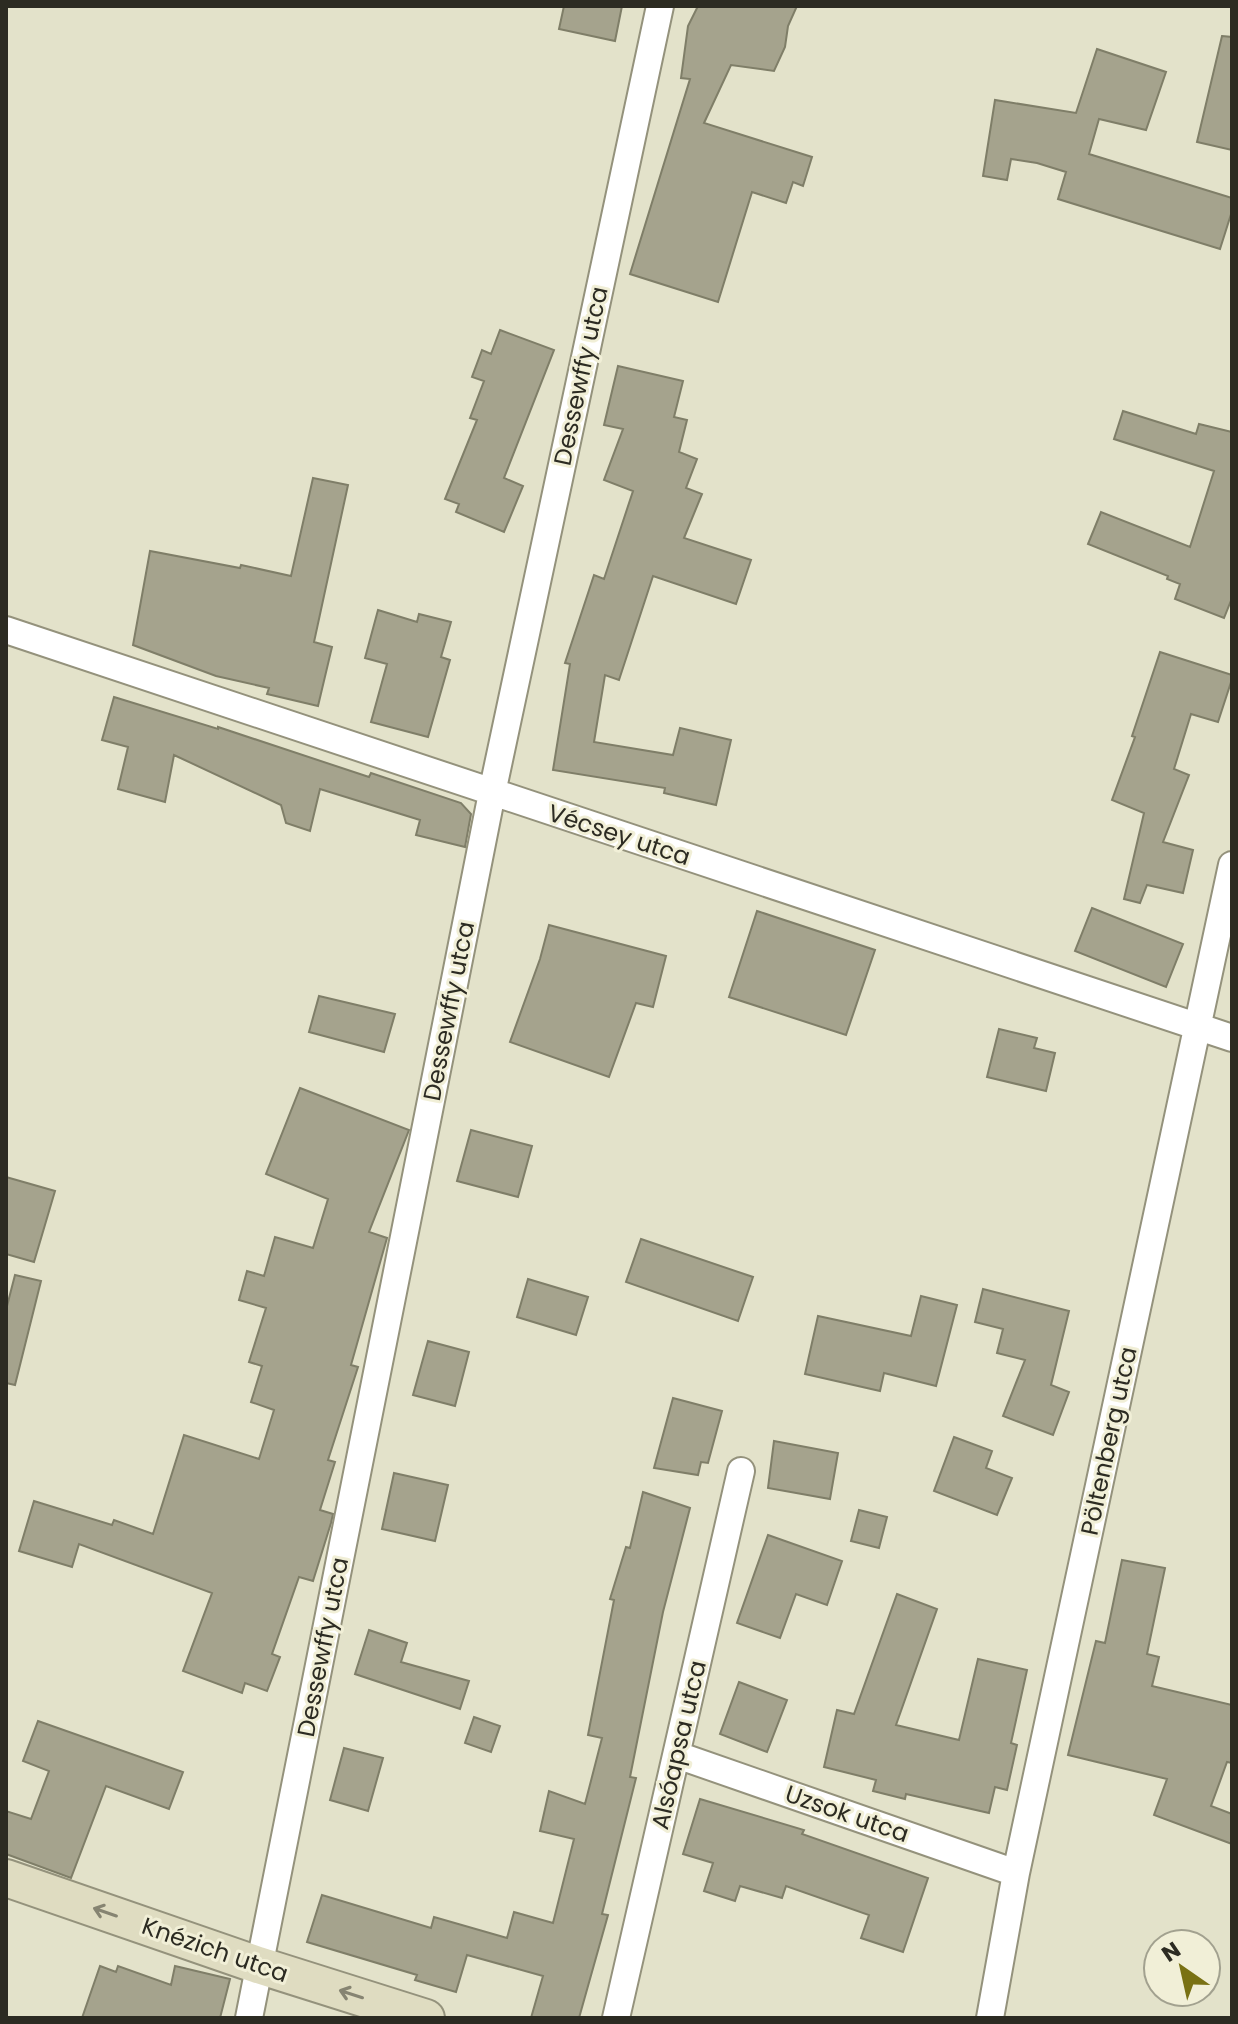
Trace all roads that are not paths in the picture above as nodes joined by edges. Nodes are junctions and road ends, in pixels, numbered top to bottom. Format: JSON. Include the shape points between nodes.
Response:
{"nodes":[{"id":1,"x":660,"y":6,"type":"edge"},
{"id":2,"x":6,"y":630,"type":"edge"},
{"id":3,"x":492,"y":793,"type":"junction"},
{"id":4,"x":1232,"y":865,"type":"edge"},
{"id":5,"x":1199,"y":1028,"type":"junction"},
{"id":6,"x":1232,"y":1038,"type":"edge"},
{"id":7,"x":741,"y":1471,"type":"dead end"},
{"id":8,"x":677,"y":1755,"type":"junction"},
{"id":9,"x":1016,"y":1873,"type":"junction"},
{"id":10,"x":6,"y":1878,"type":"edge"},
{"id":11,"x":258,"y":1965,"type":"junction"},
{"id":12,"x":249,"y":2018,"type":"edge"},
{"id":13,"x":426,"y":2018,"type":"edge"},
{"id":14,"x":616,"y":2018,"type":"edge"},
{"id":15,"x":990,"y":2018,"type":"edge"}],
"edges":[{"from":1,"to":3,"type":"street","name":"Dessewffy utca"},
{"from":2,"to":3,"type":"street","name":"Vécsey utca"},
{"from":3,"to":5,"type":"street","name":"Vécsey utca"},
{"from":3,"to":11,"type":"street","name":"Dessewffy utca"},
{"from":4,"to":5,"type":"street","name":"Pöltenberg utca"},
{"from":5,"to":6,"type":"street","name":"Vécsey utca"},
{"from":5,"to":9,"type":"street","name":"Pöltenberg utca"},
{"from":7,"to":8,"type":"street","name":"Alsóapsa utca"},
{"from":8,"to":9,"type":"street","name":"Uzsok utca"},
{"from":8,"to":14,"type":"street","name":"Alsóapsa utca"},
{"from":9,"to":15,"type":"street","name":"Pöltenberg utca"},
{"from":11,"to":10,"type":"street","name":"Knézich utca","one_way":true},
{"from":11,"to":12,"type":"street","name":"Dessewffy utca"},
{"from":13,"to":11,"type":"street","name":"Knézich utca","one_way":true}]}
